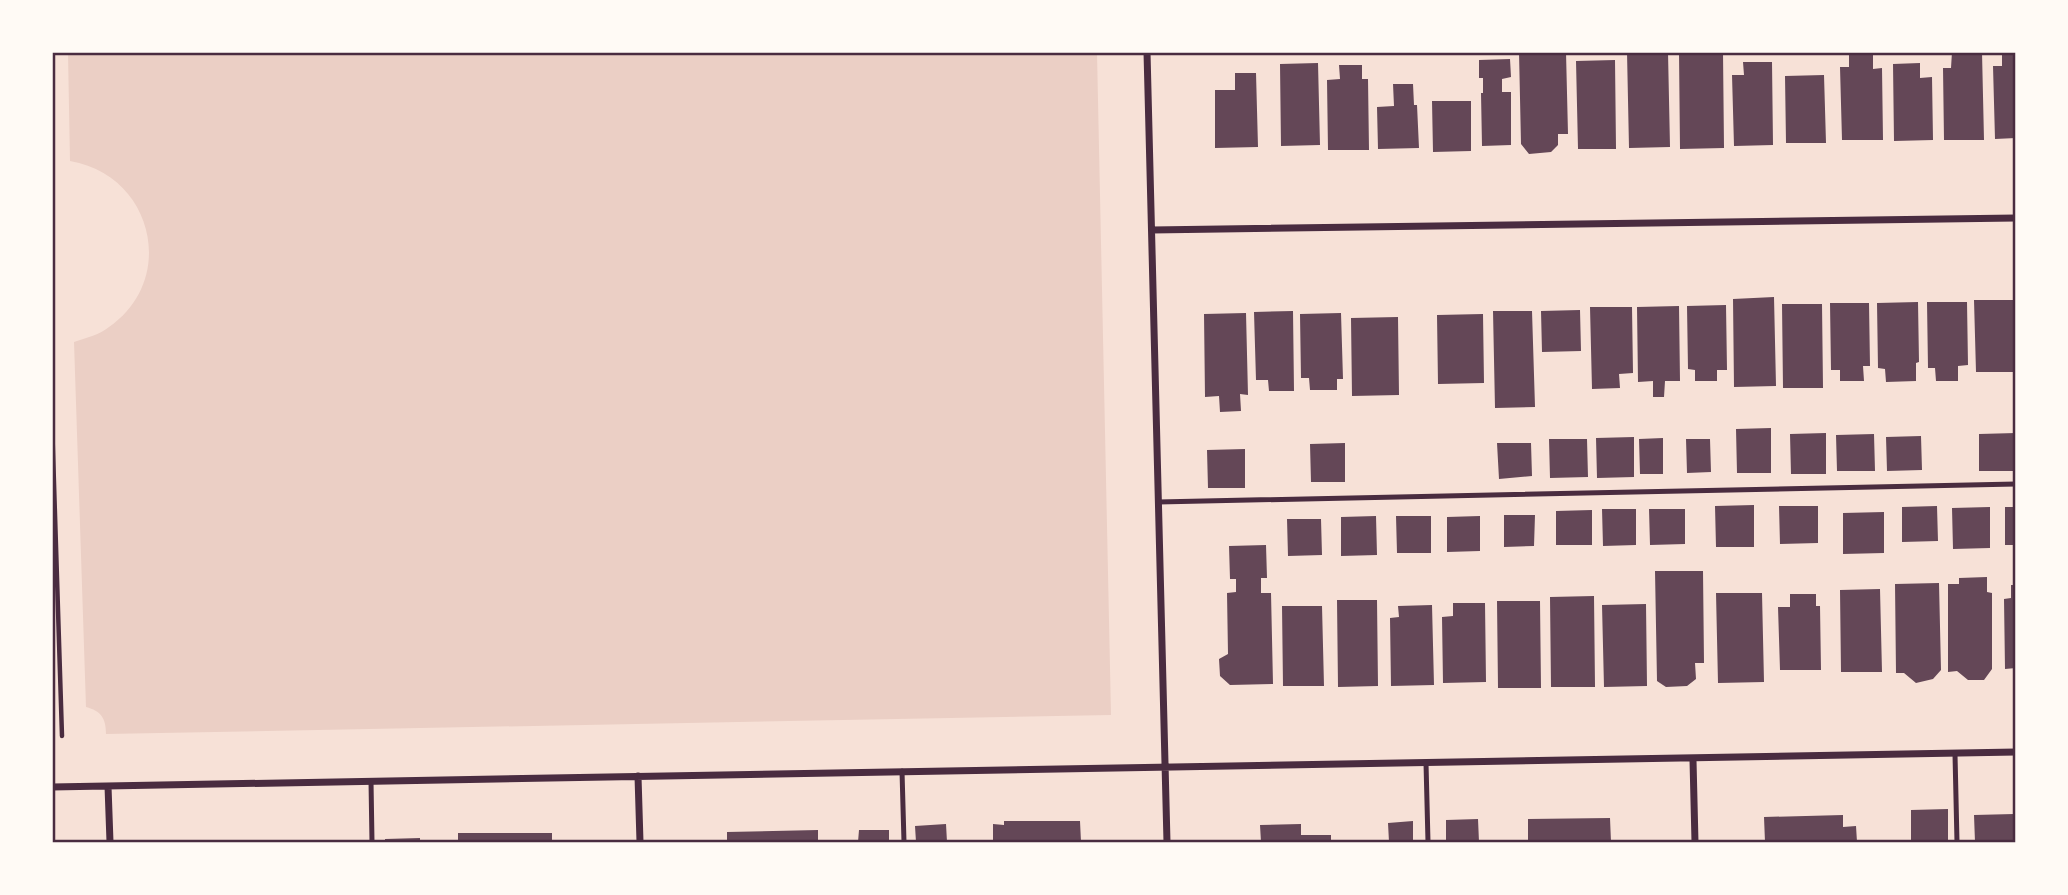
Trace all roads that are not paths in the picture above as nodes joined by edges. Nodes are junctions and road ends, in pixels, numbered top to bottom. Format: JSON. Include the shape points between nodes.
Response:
{"nodes":[{"id":1,"x":1147,"y":52,"type":"edge"},
{"id":2,"x":2015,"y":218,"type":"edge"},
{"id":3,"x":1152,"y":230,"type":"junction"},
{"id":4,"x":2015,"y":484,"type":"edge"},
{"id":5,"x":1158,"y":502,"type":"junction"},
{"id":6,"x":2015,"y":752,"type":"edge"},
{"id":7,"x":1955,"y":754,"type":"junction"},
{"id":8,"x":1693,"y":760,"type":"junction"},
{"id":9,"x":1426,"y":763,"type":"junction"},
{"id":10,"x":1165,"y":767,"type":"junction"},
{"id":11,"x":902,"y":771,"type":"junction"},
{"id":12,"x":638,"y":776,"type":"junction"},
{"id":13,"x":371,"y":781,"type":"junction"},
{"id":14,"x":108,"y":786,"type":"junction"},
{"id":15,"x":52,"y":787,"type":"edge"},
{"id":16,"x":110,"y":842,"type":"edge"},
{"id":17,"x":372,"y":842,"type":"edge"},
{"id":18,"x":640,"y":842,"type":"edge"},
{"id":19,"x":904,"y":842,"type":"edge"},
{"id":20,"x":1167,"y":842,"type":"edge"},
{"id":21,"x":1428,"y":842,"type":"edge"},
{"id":22,"x":1695,"y":842,"type":"edge"},
{"id":23,"x":1957,"y":842,"type":"edge"}],
"edges":[{"from":1,"to":3,"type":"street"},
{"from":2,"to":3,"type":"street"},
{"from":3,"to":5,"type":"street"},
{"from":4,"to":5,"type":"lane"},
{"from":5,"to":10,"type":"street"},
{"from":6,"to":7,"type":"street"},
{"from":7,"to":8,"type":"street"},
{"from":7,"to":23,"type":"lane"},
{"from":8,"to":9,"type":"street"},
{"from":8,"to":22,"type":"street"},
{"from":9,"to":10,"type":"street"},
{"from":9,"to":21,"type":"lane"},
{"from":10,"to":11,"type":"street"},
{"from":10,"to":20,"type":"street"},
{"from":11,"to":12,"type":"street"},
{"from":11,"to":19,"type":"lane"},
{"from":12,"to":13,"type":"street"},
{"from":12,"to":18,"type":"street"},
{"from":13,"to":14,"type":"street"},
{"from":13,"to":17,"type":"lane"},
{"from":14,"to":15,"type":"street"},
{"from":14,"to":16,"type":"street"}]}
